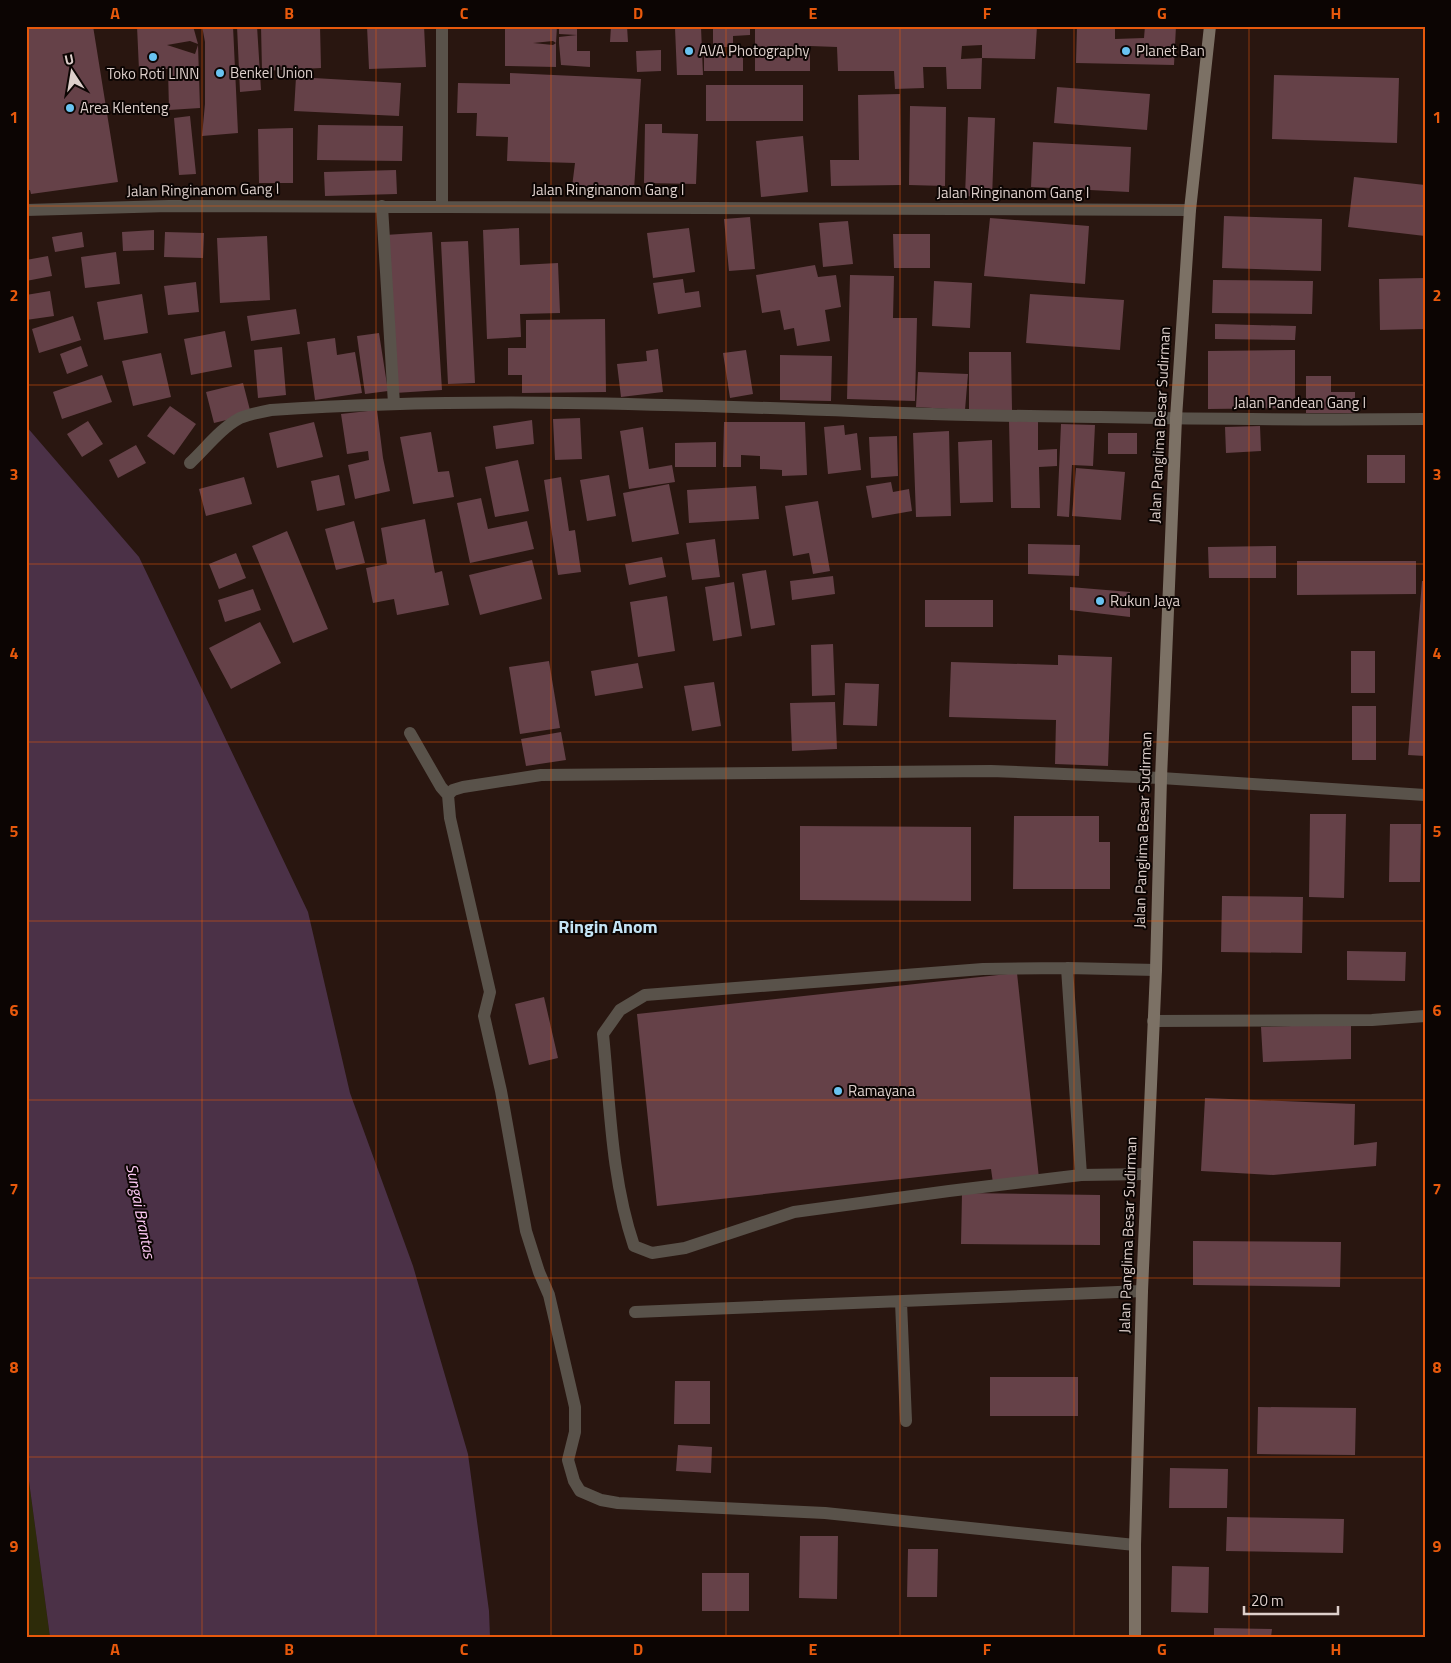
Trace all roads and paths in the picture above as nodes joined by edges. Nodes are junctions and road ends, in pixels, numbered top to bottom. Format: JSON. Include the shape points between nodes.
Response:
{"nodes":[{"id":1,"x":442,"y":26,"type":"edge"},
{"id":2,"x":1210,"y":26,"type":"edge"},
{"id":3,"x":382,"y":206,"type":"junction"},
{"id":4,"x":442,"y":206,"type":"junction"},
{"id":5,"x":26,"y":210,"type":"edge"},
{"id":6,"x":1190,"y":210,"type":"junction"},
{"id":7,"x":394,"y":404,"type":"junction"},
{"id":8,"x":1176,"y":418,"type":"junction"},
{"id":9,"x":1425,"y":419,"type":"edge"},
{"id":10,"x":190,"y":463,"type":"dead end"},
{"id":11,"x":410,"y":733,"type":"dead end"},
{"id":12,"x":1161,"y":778,"type":"junction"},
{"id":13,"x":448,"y":795,"type":"junction"},
{"id":14,"x":1425,"y":795,"type":"edge"},
{"id":15,"x":1067,"y":968,"type":"junction"},
{"id":16,"x":1156,"y":970,"type":"junction"},
{"id":17,"x":1425,"y":1016,"type":"edge"},
{"id":18,"x":1153,"y":1021,"type":"junction"},
{"id":19,"x":1147,"y":1174,"type":"junction"},
{"id":20,"x":1081,"y":1175,"type":"junction"},
{"id":21,"x":1142,"y":1291,"type":"junction"},
{"id":22,"x":901,"y":1302,"type":"junction"},
{"id":23,"x":635,"y":1312,"type":"dead end"},
{"id":24,"x":906,"y":1421,"type":"dead end"},
{"id":25,"x":1136,"y":1545,"type":"junction"},
{"id":26,"x":1135,"y":1637,"type":"edge"}],
"edges":[{"from":1,"to":4,"type":"street"},
{"from":2,"to":6,"type":"main road","name":"Jalan Panglima Besar Sudirman"},
{"from":3,"to":4,"type":"street","name":"Jalan Ringinanom Gang I"},
{"from":3,"to":5,"type":"street","name":"Jalan Ringinanom Gang I"},
{"from":3,"to":7,"type":"street"},
{"from":4,"to":6,"type":"street","name":"Jalan Ringinanom Gang I"},
{"from":6,"to":8,"type":"main road","name":"Jalan Panglima Besar Sudirman"},
{"from":7,"to":8,"type":"street","name":"Jalan Pandean Gang I","via":[[684,405]]},
{"from":7,"to":10,"type":"street","name":"Jalan Pandean Gang I","via":[[271,410],[250,414],[228,427]]},
{"from":8,"to":9,"type":"street","name":"Jalan Pandean Gang I"},
{"from":8,"to":12,"type":"main road","name":"Jalan Panglima Besar Sudirman"},
{"from":11,"to":13,"type":"street"},
{"from":12,"to":13,"type":"street","via":[[991,771],[541,775],[463,787]]},
{"from":12,"to":14,"type":"street"},
{"from":12,"to":16,"type":"main road","name":"Jalan Panglima Besar Sudirman"},
{"from":13,"to":25,"type":"street","via":[[450,818],[490,992],[484,1016],[526,1232],[549,1295],[575,1407],[575,1432],[568,1460],[580,1492],[618,1503],[825,1513]]},
{"from":15,"to":16,"type":"street"},
{"from":15,"to":20,"type":"street"},
{"from":15,"to":20,"type":"street","via":[[983,969],[645,995],[620,1010],[603,1034],[624,1218],[634,1246],[652,1253],[685,1248],[794,1212]]},
{"from":16,"to":18,"type":"main road","name":"Jalan Panglima Besar Sudirman"},
{"from":17,"to":18,"type":"street","via":[[1372,1020]]},
{"from":18,"to":19,"type":"main road","name":"Jalan Panglima Besar Sudirman"},
{"from":19,"to":20,"type":"street"},
{"from":19,"to":21,"type":"main road","name":"Jalan Panglima Besar Sudirman"},
{"from":21,"to":22,"type":"street"},
{"from":21,"to":25,"type":"main road","name":"Jalan Panglima Besar Sudirman"},
{"from":22,"to":23,"type":"street"},
{"from":22,"to":24,"type":"street"},
{"from":25,"to":26,"type":"main road","name":"Jalan Panglima Besar Sudirman"}]}
